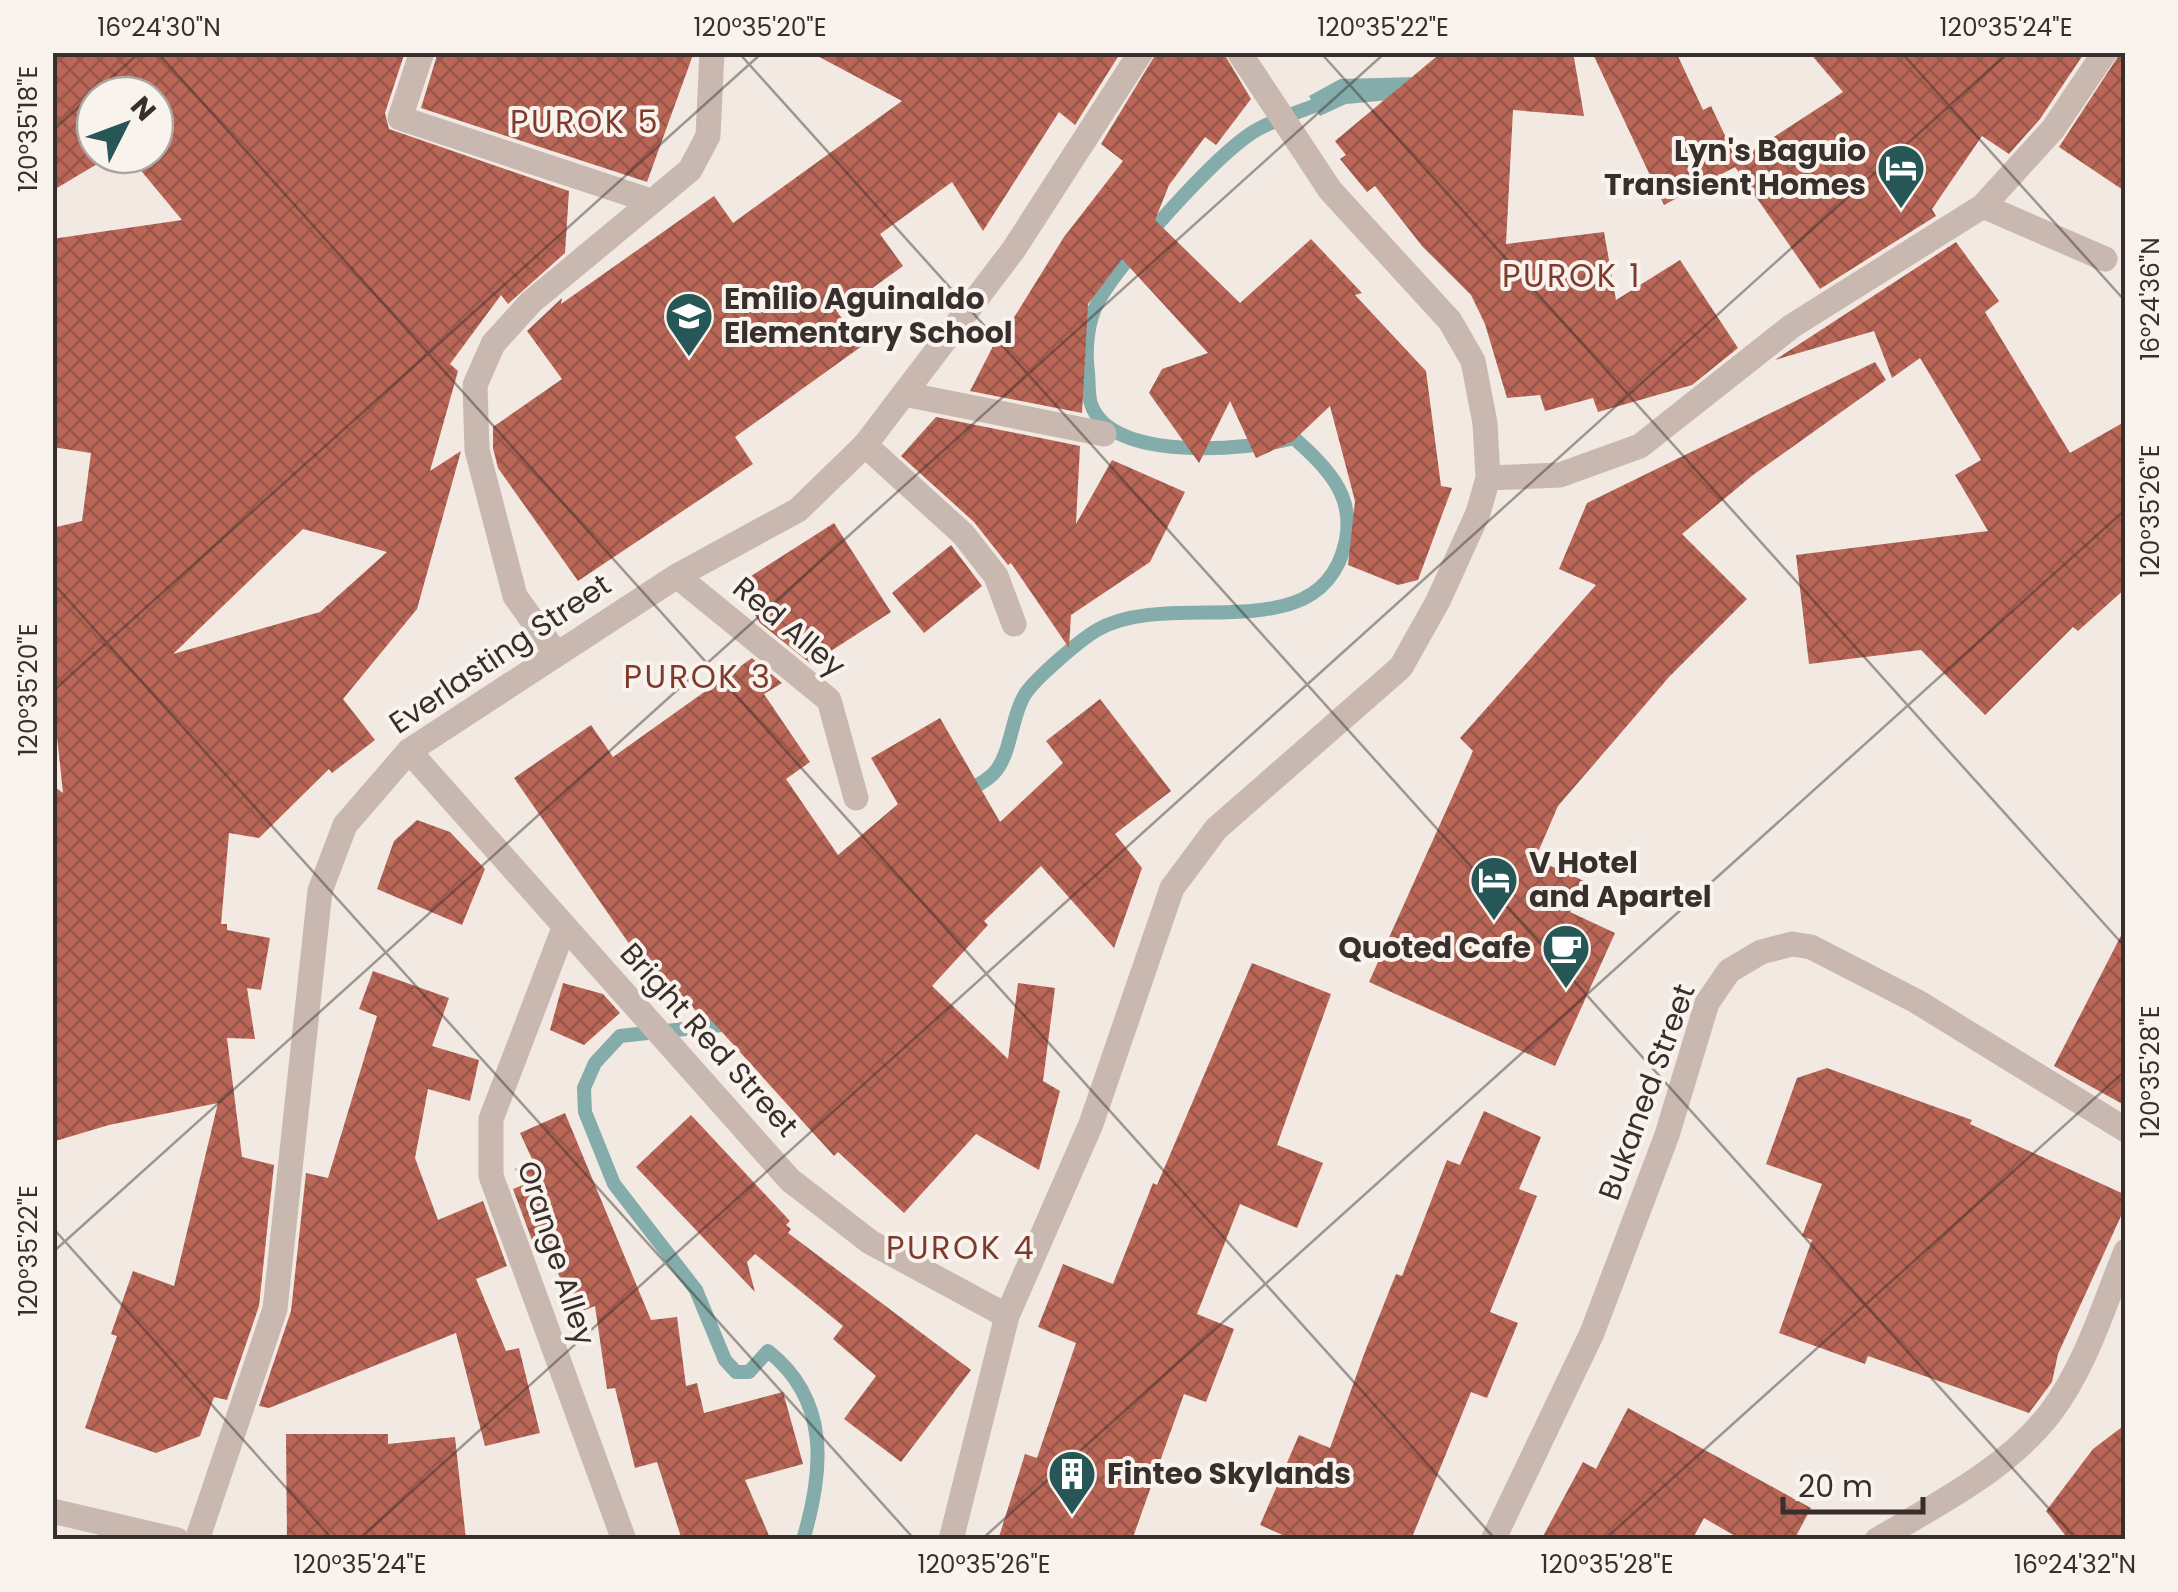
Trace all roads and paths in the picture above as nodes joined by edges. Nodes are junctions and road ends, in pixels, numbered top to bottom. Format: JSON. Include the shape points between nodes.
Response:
{"nodes":[{"id":1,"x":422,"y":52,"type":"edge"},
{"id":2,"x":1140,"y":52,"type":"edge"},
{"id":3,"x":1239,"y":52,"type":"edge"},
{"id":4,"x":2105,"y":52,"type":"edge"},
{"id":5,"x":712,"y":53,"type":"edge"},
{"id":6,"x":651,"y":201,"type":"junction"},
{"id":7,"x":1983,"y":206,"type":"junction"},
{"id":8,"x":2105,"y":259,"type":"dead end"},
{"id":9,"x":904,"y":394,"type":"junction"},
{"id":10,"x":1104,"y":434,"type":"dead end"},
{"id":11,"x":865,"y":446,"type":"junction"},
{"id":12,"x":1488,"y":478,"type":"junction"},
{"id":13,"x":677,"y":576,"type":"junction"},
{"id":14,"x":1014,"y":624,"type":"dead end"},
{"id":15,"x":555,"y":652,"type":"junction"},
{"id":16,"x":409,"y":751,"type":"junction"},
{"id":17,"x":856,"y":798,"type":"dead end"},
{"id":18,"x":564,"y":928,"type":"junction"},
{"id":19,"x":2126,"y":1130,"type":"edge"},
{"id":20,"x":2126,"y":1251,"type":"edge"},
{"id":21,"x":1007,"y":1316,"type":"junction"},
{"id":22,"x":52,"y":1510,"type":"edge"},
{"id":23,"x":177,"y":1540,"type":"edge"},
{"id":24,"x":197,"y":1540,"type":"edge"},
{"id":25,"x":624,"y":1540,"type":"edge"},
{"id":26,"x":951,"y":1540,"type":"edge"},
{"id":27,"x":1493,"y":1540,"type":"edge"},
{"id":28,"x":1877,"y":1540,"type":"edge"}],
"edges":[{"from":1,"to":6,"type":"street","via":[[400,118]]},
{"from":2,"to":9,"type":"street","name":"Everlasting Street","via":[[1014,249]]},
{"from":3,"to":12,"type":"street","via":[[1330,190],[1450,321],[1473,360]]},
{"from":4,"to":7,"type":"street","via":[[2053,130]]},
{"from":5,"to":6,"type":"street","via":[[708,136],[690,170]]},
{"from":6,"to":15,"type":"street","via":[[531,302],[493,344],[475,386],[477,450],[515,596]]},
{"from":7,"to":8,"type":"street"},
{"from":7,"to":12,"type":"street","via":[[1792,326],[1640,446],[1560,476]]},
{"from":9,"to":10,"type":"street"},
{"from":9,"to":11,"type":"street","name":"Everlasting Street"},
{"from":11,"to":13,"type":"street","name":"Everlasting Street","via":[[798,510]]},
{"from":11,"to":14,"type":"street","via":[[963,534],[996,576]]},
{"from":12,"to":21,"type":"street","via":[[1438,602],[1400,667],[1216,829],[1172,888],[1091,1124]]},
{"from":13,"to":15,"type":"street","name":"Everlasting Street"},
{"from":13,"to":17,"type":"street","name":"Red Alley","via":[[829,700]]},
{"from":15,"to":16,"type":"street","name":"Everlasting Street"},
{"from":16,"to":18,"type":"street","name":"Bright Red Street"},
{"from":16,"to":24,"type":"street","name":"Everlasting Street","via":[[345,825],[320,890],[275,1309]]},
{"from":18,"to":21,"type":"street","name":"Bright Red Street","via":[[790,1180],[870,1242]]},
{"from":18,"to":25,"type":"street","name":"Orange Alley","via":[[492,1119],[491,1176]]},
{"from":19,"to":27,"type":"street","name":"Bukaned Street","via":[[1916,1001],[1811,946],[1761,952],[1729,971],[1707,1003],[1667,1135],[1592,1333]]},
{"from":20,"to":28,"type":"street","via":[[2084,1354],[2051,1412],[1962,1490]]},
{"from":21,"to":26,"type":"street"},
{"from":22,"to":23,"type":"street"}]}
